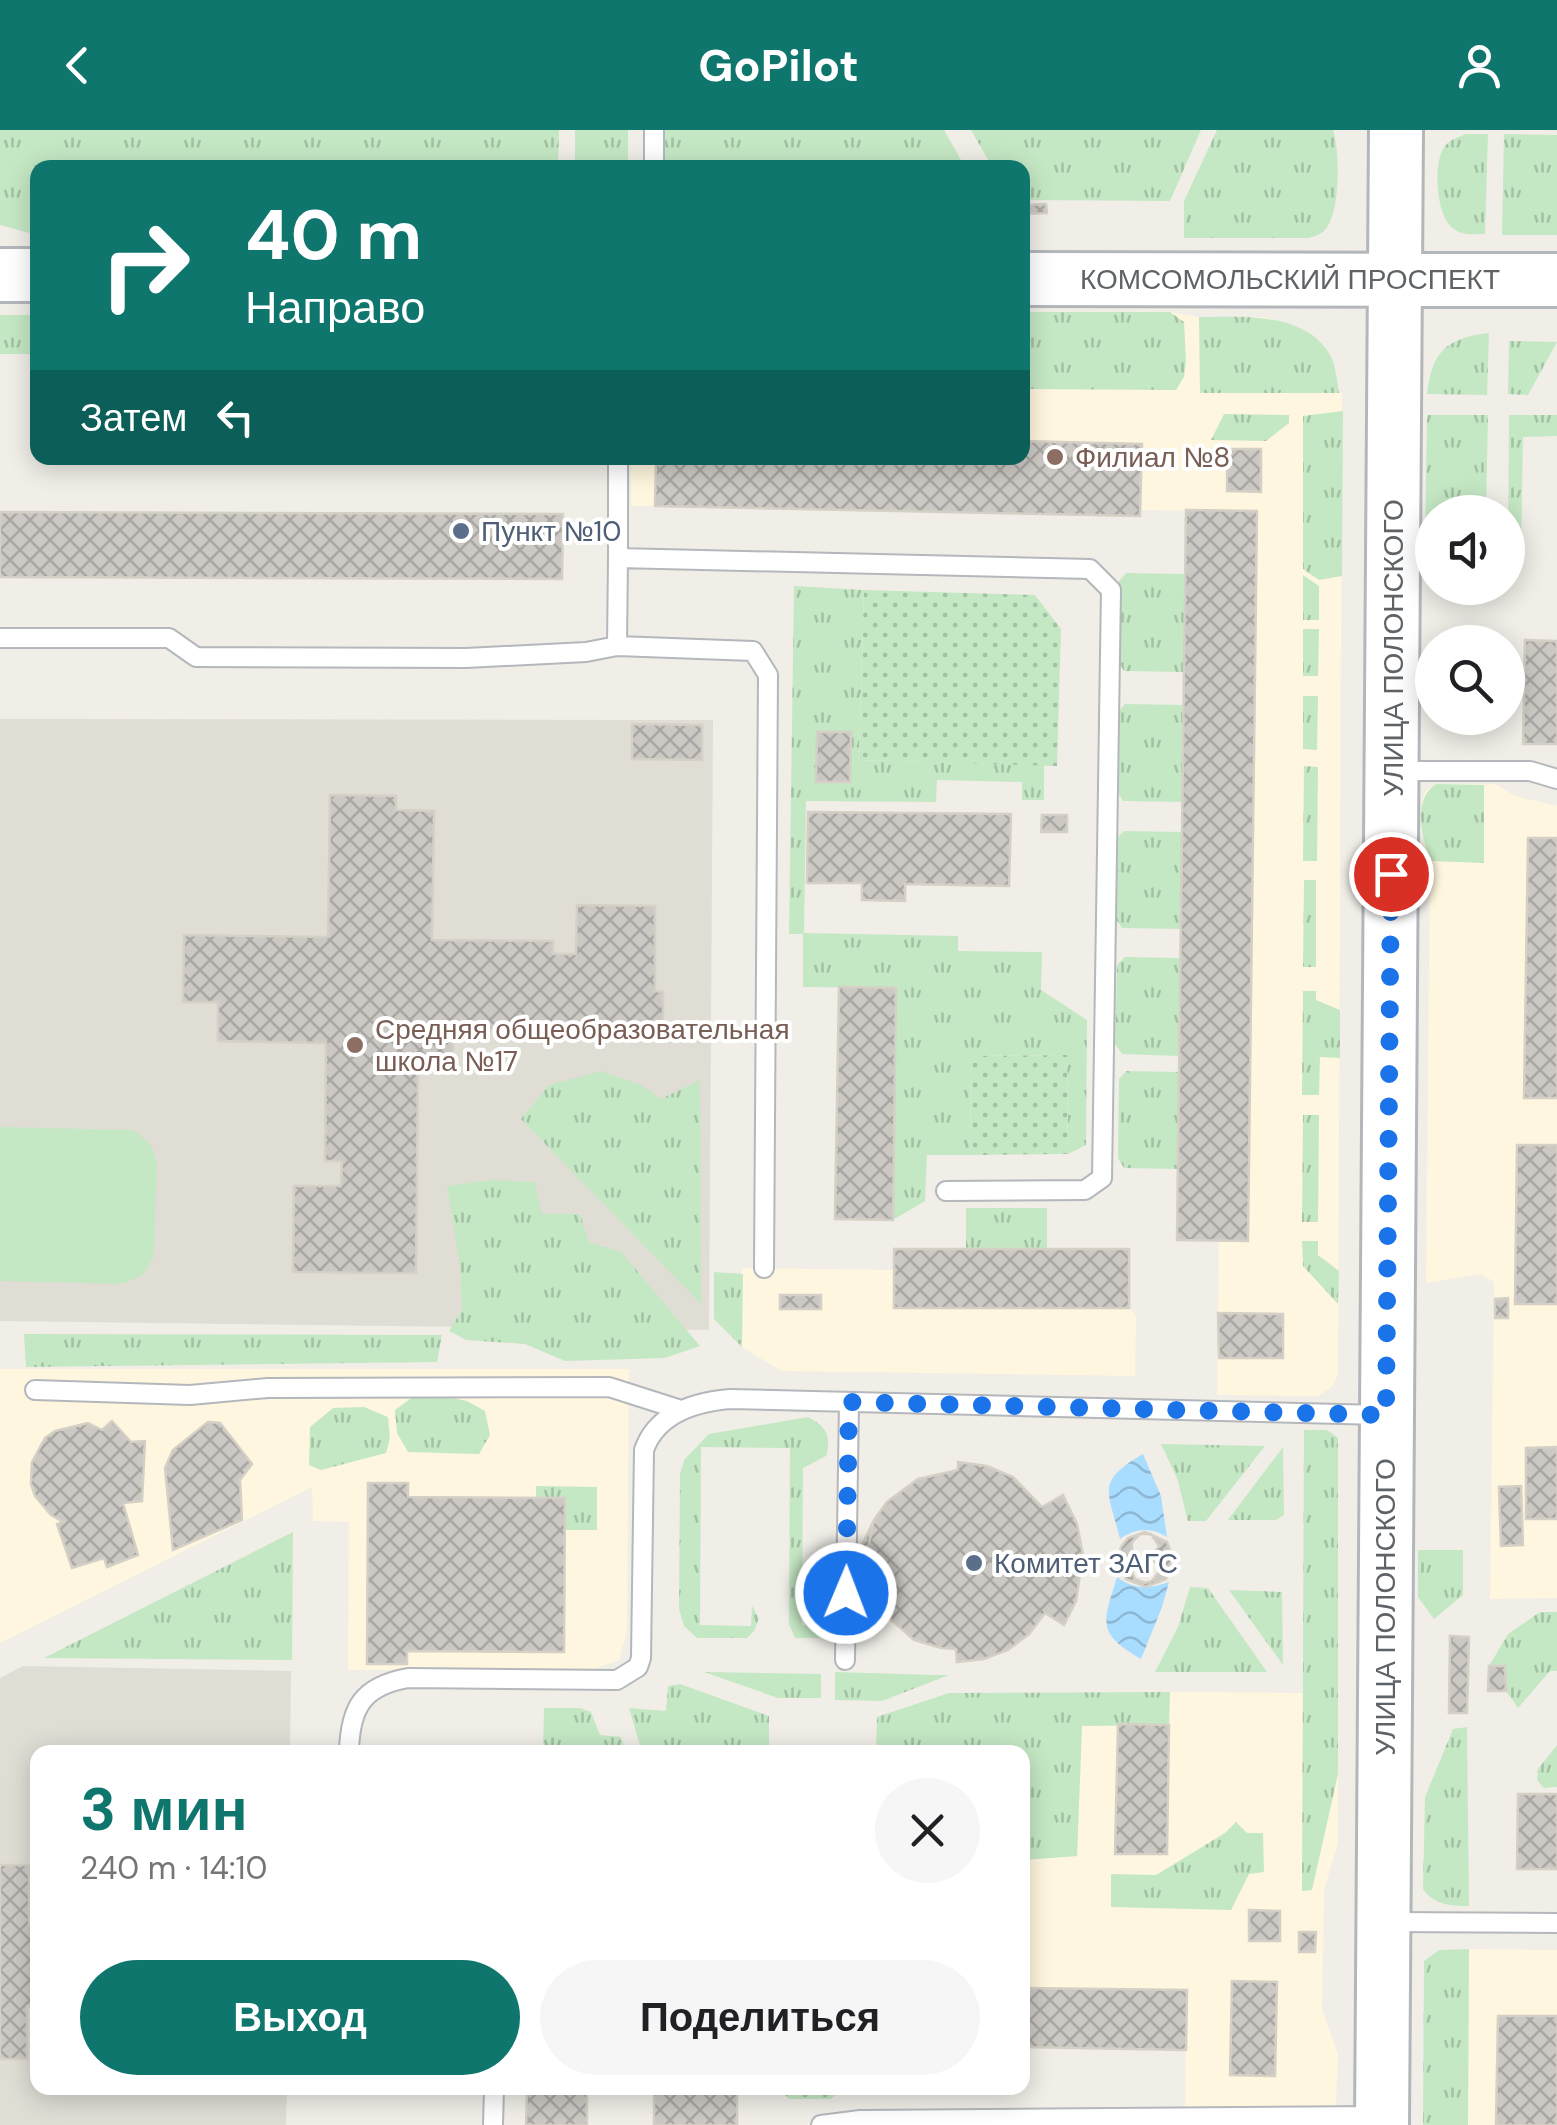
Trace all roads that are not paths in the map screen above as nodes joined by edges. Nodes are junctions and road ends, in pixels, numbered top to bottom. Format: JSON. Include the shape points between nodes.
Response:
{"nodes":[{"id":1,"x":654,"y":130,"type":"edge"},
{"id":2,"x":1396,"y":130,"type":"edge"},
{"id":3,"x":654,"y":160,"type":"edge"},
{"id":4,"x":0,"y":275,"type":"edge"},
{"id":5,"x":30,"y":275,"type":"edge"},
{"id":6,"x":1030,"y":279,"type":"edge"},
{"id":7,"x":1395,"y":280,"type":"junction"},
{"id":8,"x":1557,"y":280,"type":"edge"},
{"id":9,"x":618,"y":465,"type":"edge"},
{"id":10,"x":618,"y":558,"type":"junction"},
{"id":11,"x":0,"y":638,"type":"edge"},
{"id":12,"x":617,"y":646,"type":"junction"},
{"id":13,"x":1392,"y":772,"type":"junction"},
{"id":14,"x":1557,"y":779,"type":"edge"},
{"id":15,"x":946,"y":1191,"type":"dead end"},
{"id":16,"x":764,"y":1268,"type":"dead end"},
{"id":17,"x":34,"y":1390,"type":"dead end"},
{"id":18,"x":849,"y":1402,"type":"junction"},
{"id":19,"x":680,"y":1410,"type":"junction"},
{"id":20,"x":1386,"y":1415,"type":"junction"},
{"id":21,"x":845,"y":1660,"type":"dead end"},
{"id":22,"x":349,"y":1745,"type":"edge"},
{"id":23,"x":1384,"y":1922,"type":"junction"},
{"id":24,"x":1557,"y":1923,"type":"edge"},
{"id":25,"x":494,"y":2095,"type":"edge"},
{"id":26,"x":1382,"y":2120,"type":"edge"},
{"id":27,"x":1103,"y":2122,"type":"edge"},
{"id":28,"x":494,"y":2125,"type":"edge"},
{"id":29,"x":821,"y":2125,"type":"edge"}],
"edges":[{"from":1,"to":3,"type":"lane"},
{"from":2,"to":7,"type":"main road","name":"УЛИЦА ПОЛОНСКОГО"},
{"from":4,"to":5,"type":"main road"},
{"from":6,"to":7,"type":"main road","name":"КОМСОМОЛЬСКИЙ ПРОСПЕКТ"},
{"from":7,"to":8,"type":"main road","name":"КОМСОМОЛЬСКИЙ ПРОСПЕКТ"},
{"from":7,"to":13,"type":"main road","name":"УЛИЦА ПОЛОНСКОГО"},
{"from":9,"to":10,"type":"lane"},
{"from":10,"to":12,"type":"lane"},
{"from":10,"to":15,"type":"lane","via":[[1090,569],[1111,590],[1102,1178],[1086,1190]]},
{"from":11,"to":12,"type":"lane","via":[[169,638],[196,656],[466,658]]},
{"from":12,"to":16,"type":"lane","via":[[753,650],[768,675]]},
{"from":13,"to":14,"type":"lane","via":[[1530,770]]},
{"from":13,"to":20,"type":"main road","name":"УЛИЦА ПОЛОНСКОГО"},
{"from":17,"to":19,"type":"lane","via":[[190,1395],[268,1388],[609,1387]]},
{"from":18,"to":19,"type":"lane","via":[[730,1399]]},
{"from":18,"to":20,"type":"lane"},
{"from":18,"to":21,"type":"lane"},
{"from":19,"to":22,"type":"lane","via":[[660,1424],[644,1450],[638,1667],[618,1680],[381,1683],[360,1702]]},
{"from":20,"to":23,"type":"main road","name":"УЛИЦА ПОЛОНСКОГО"},
{"from":23,"to":24,"type":"lane"},
{"from":23,"to":26,"type":"main road","name":"УЛИЦА ПОЛОНСКОГО"},
{"from":25,"to":28,"type":"lane"},
{"from":26,"to":27,"type":"lane"},
{"from":27,"to":29,"type":"lane"}]}
